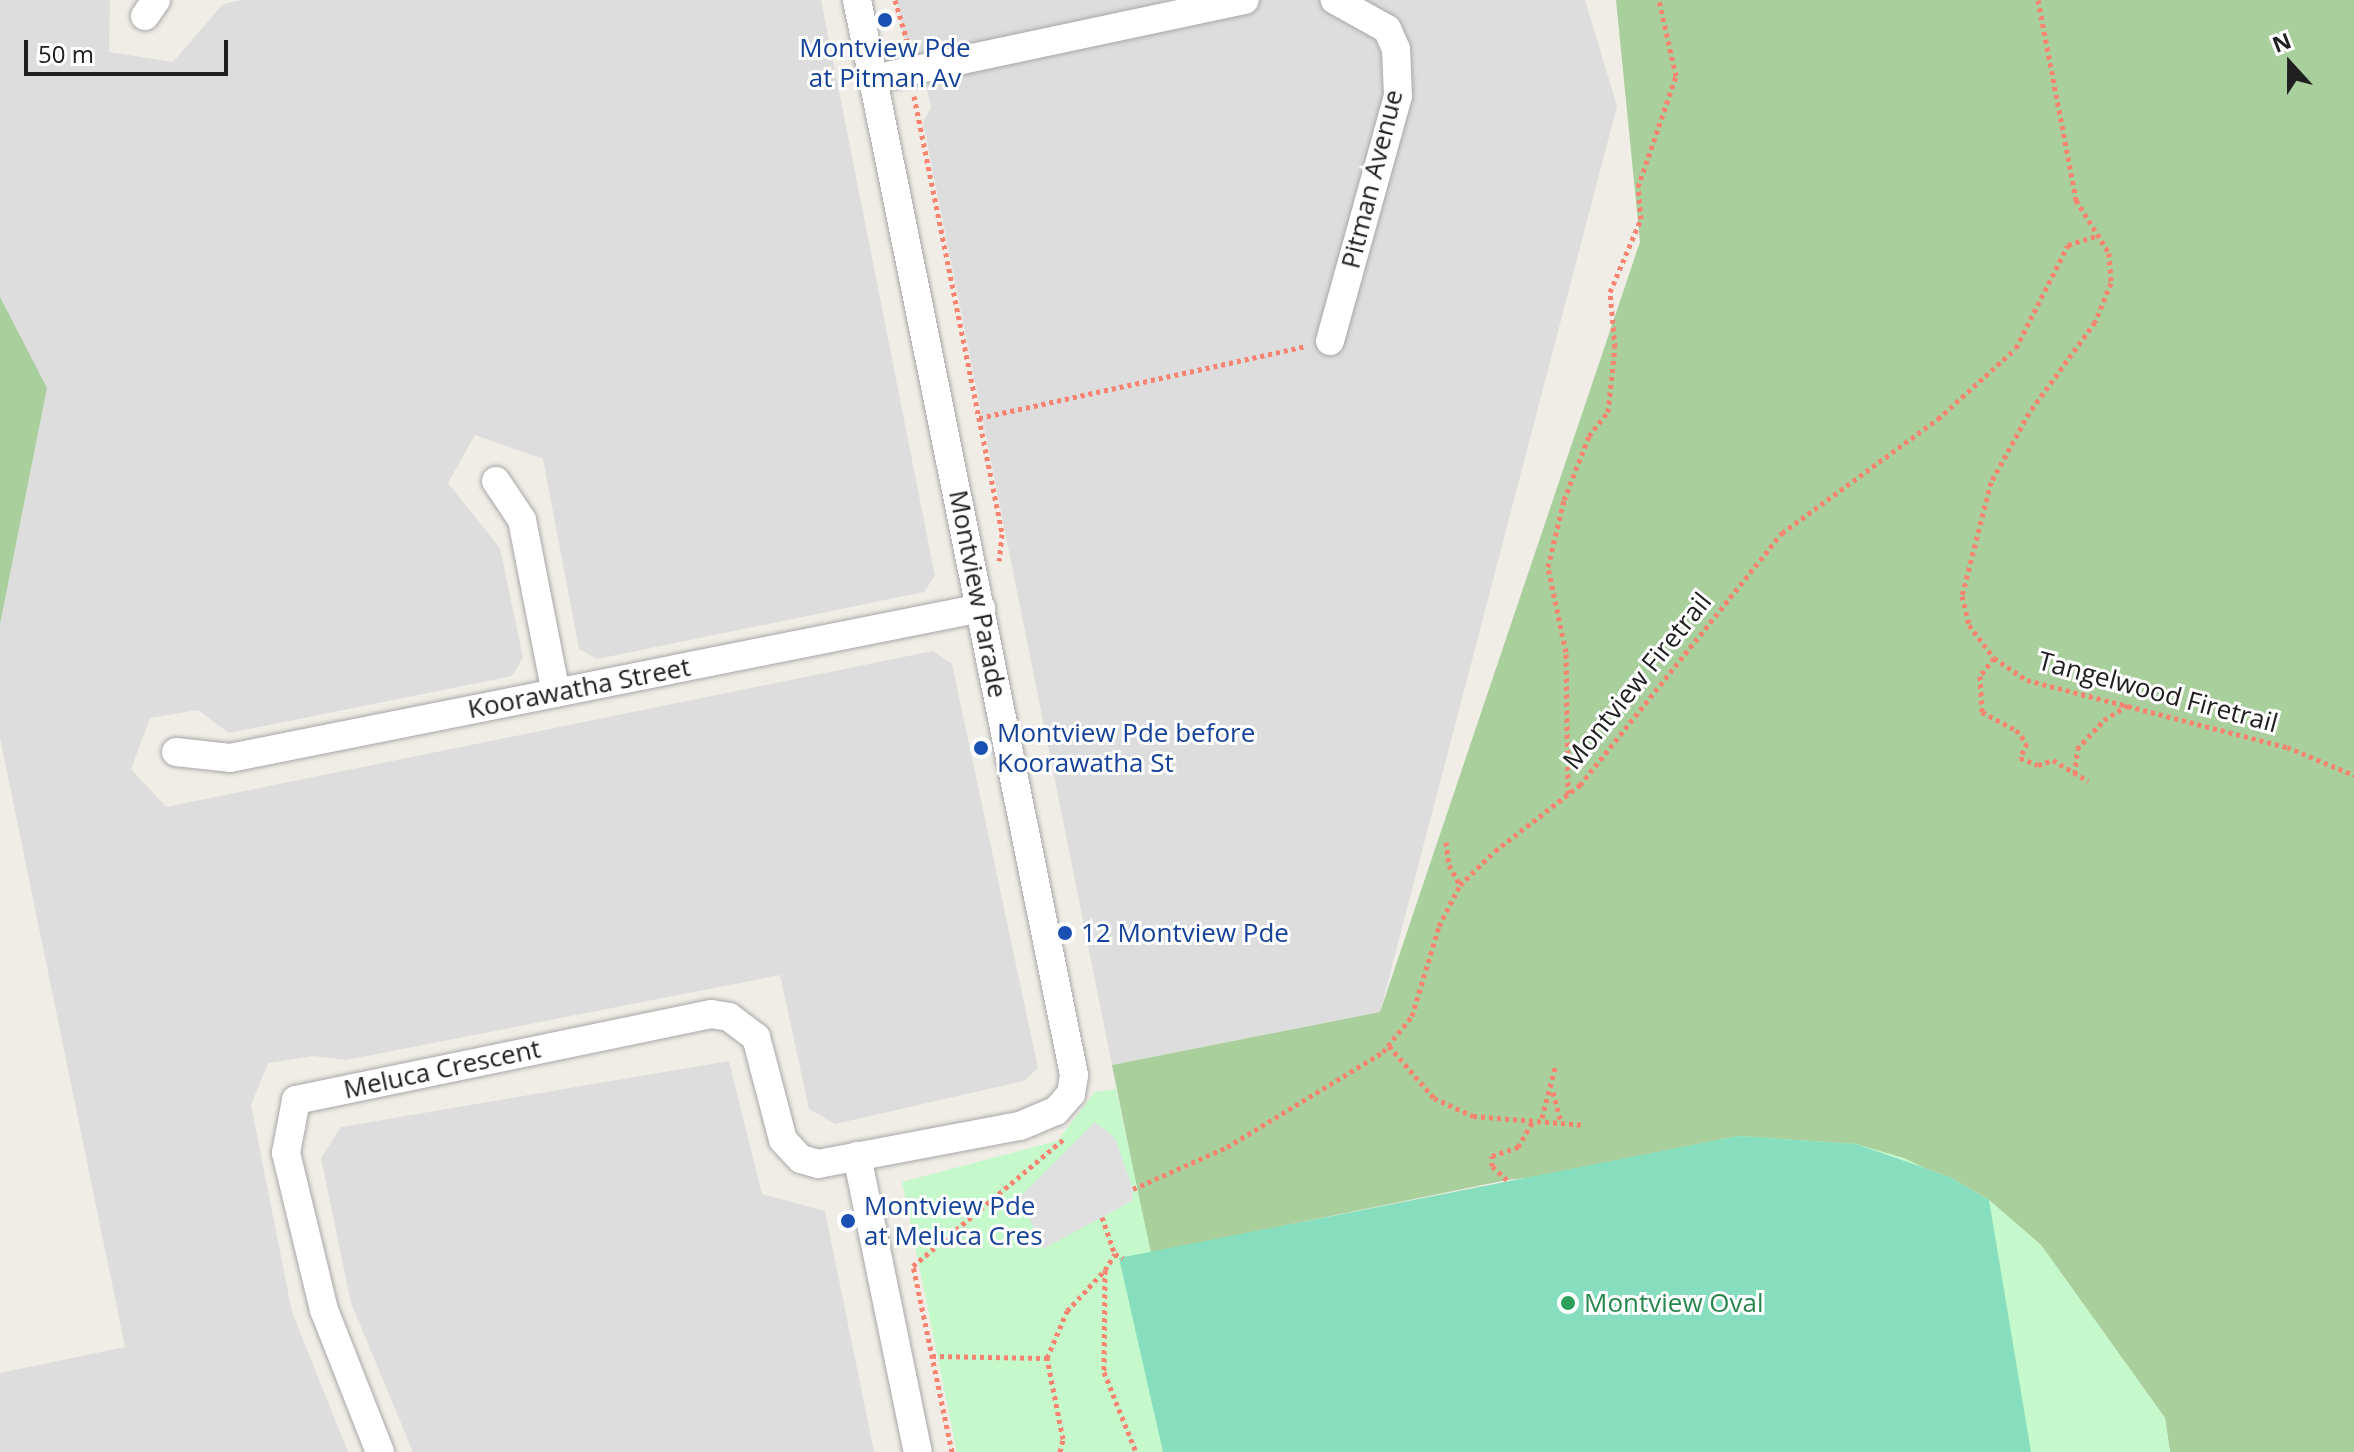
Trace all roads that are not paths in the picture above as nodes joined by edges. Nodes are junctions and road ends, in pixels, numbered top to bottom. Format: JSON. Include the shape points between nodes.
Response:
{"nodes":[{"id":1,"x":857,"y":0,"type":"edge"},
{"id":2,"x":1245,"y":0,"type":"edge"},
{"id":3,"x":1335,"y":0,"type":"edge"},
{"id":4,"x":873,"y":79,"type":"junction"},
{"id":5,"x":1330,"y":341,"type":"road end"},
{"id":6,"x":496,"y":481,"type":"dead end"},
{"id":7,"x":981,"y":608,"type":"junction"},
{"id":8,"x":556,"y":693,"type":"junction"},
{"id":9,"x":176,"y":752,"type":"dead end"},
{"id":10,"x":857,"y":1156,"type":"junction"},
{"id":11,"x":380,"y":1452,"type":"edge"},
{"id":12,"x":918,"y":1452,"type":"edge"}],
"edges":[{"from":1,"to":4,"type":"street","name":"Montview Parade"},
{"from":2,"to":4,"type":"street"},
{"from":3,"to":5,"type":"street","name":"Pitman Avenue","via":[[1387,29],[1396,49],[1398,96]]},
{"from":4,"to":7,"type":"street","name":"Montview Parade"},
{"from":6,"to":8,"type":"street","via":[[522,520]]},
{"from":7,"to":8,"type":"street","name":"Koorawatha Street"},
{"from":7,"to":10,"type":"street","name":"Montview Parade","via":[[1074,1075],[1071,1094],[1056,1111],[1020,1126]]},
{"from":8,"to":9,"type":"street","name":"Koorawatha Street","via":[[230,758]]},
{"from":10,"to":11,"type":"street","name":"Meluca Crescent","via":[[818,1164],[790,1152],[756,1037],[729,1017],[711,1014],[296,1100],[286,1153],[324,1310]]},
{"from":10,"to":12,"type":"street"}]}
